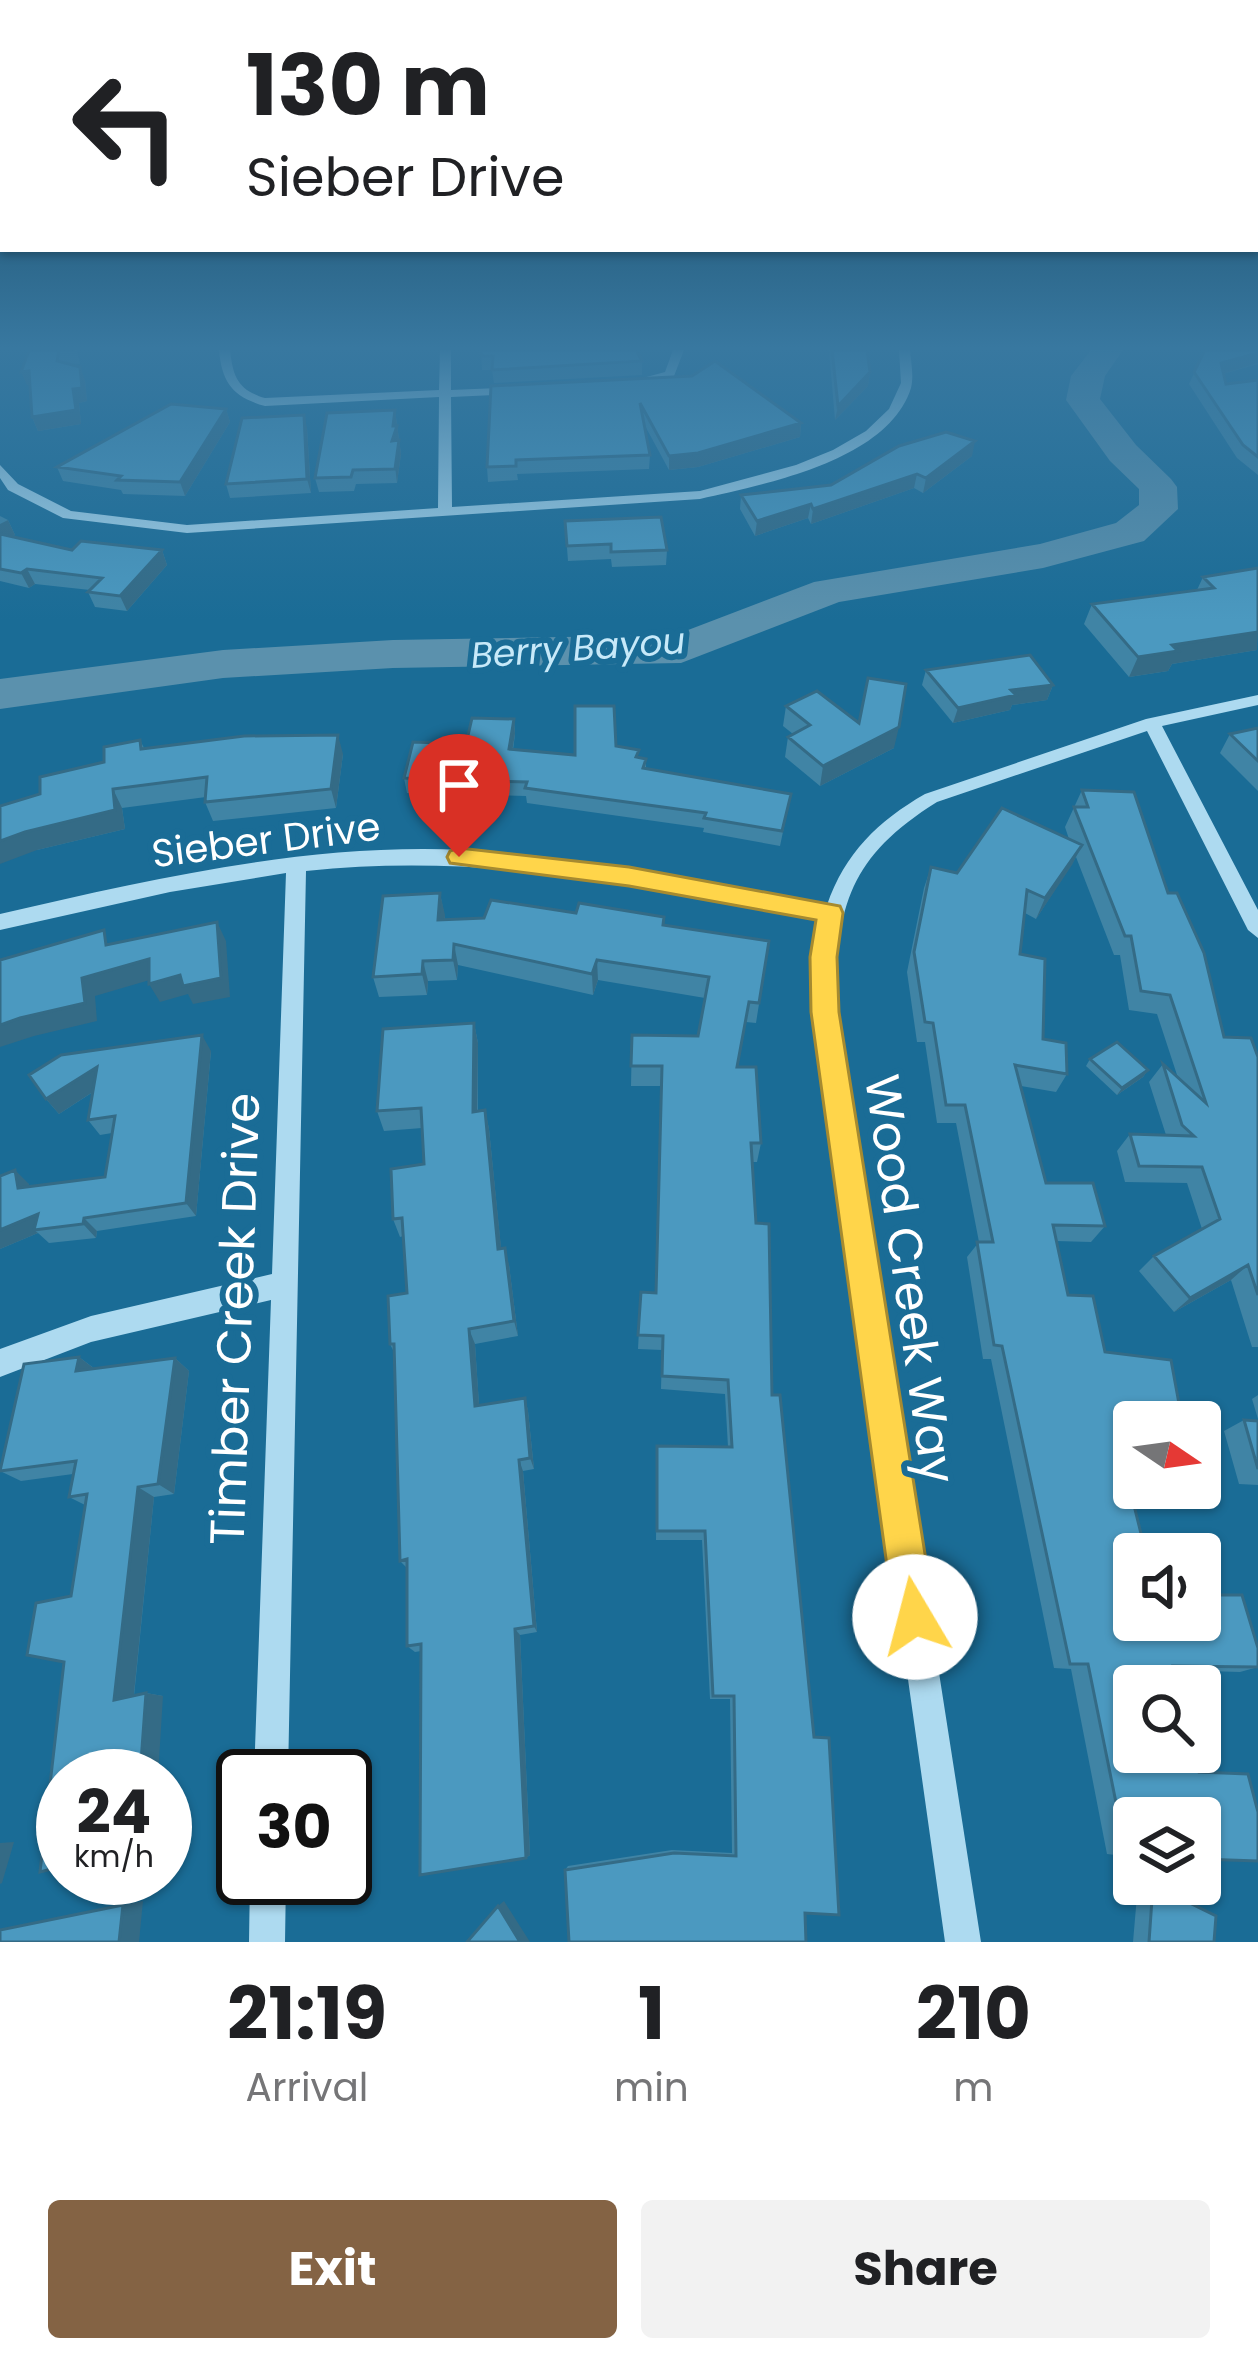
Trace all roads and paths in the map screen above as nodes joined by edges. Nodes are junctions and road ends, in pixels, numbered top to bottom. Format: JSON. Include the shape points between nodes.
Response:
{"nodes":[{"id":1,"x":446,"y":441,"type":"edge"},
{"id":2,"x":860,"y":441,"type":"edge"},
{"id":3,"x":0,"y":469,"type":"edge"},
{"id":4,"x":445,"y":512,"type":"junction"},
{"id":5,"x":1258,"y":700,"type":"edge"},
{"id":6,"x":1152,"y":723,"type":"junction"},
{"id":7,"x":296,"y":865,"type":"junction"},
{"id":8,"x":830,"y":913,"type":"junction"},
{"id":9,"x":0,"y":922,"type":"edge"},
{"id":10,"x":1258,"y":930,"type":"edge"},
{"id":11,"x":284,"y":1284,"type":"junction"},
{"id":12,"x":0,"y":1363,"type":"edge"},
{"id":13,"x":272,"y":1749,"type":"edge"},
{"id":14,"x":268,"y":1905,"type":"edge"},
{"id":15,"x":267,"y":1942,"type":"edge"},
{"id":16,"x":963,"y":1942,"type":"edge"}],
"edges":[{"from":1,"to":4,"type":"street"},
{"from":2,"to":4,"type":"street","via":[[766,480],[700,495]]},
{"from":3,"to":4,"type":"street","via":[[13,487],[68,515],[133,525],[187,529]]},
{"from":5,"to":6,"type":"street"},
{"from":6,"to":8,"type":"street","via":[[899,814],[871,838]]},
{"from":6,"to":10,"type":"street"},
{"from":7,"to":8,"type":"street","name":"Sieber Drive","via":[[459,857],[629,876]]},
{"from":7,"to":9,"type":"street","name":"Sieber Drive"},
{"from":7,"to":11,"type":"street","name":"Timber Creek Drive"},
{"from":8,"to":16,"type":"street","name":"Wood Creek Way","via":[[825,1012]]},
{"from":11,"to":12,"type":"street","via":[[91,1329]]},
{"from":11,"to":13,"type":"street","name":"Timber Creek Drive"},
{"from":14,"to":15,"type":"street"}]}
